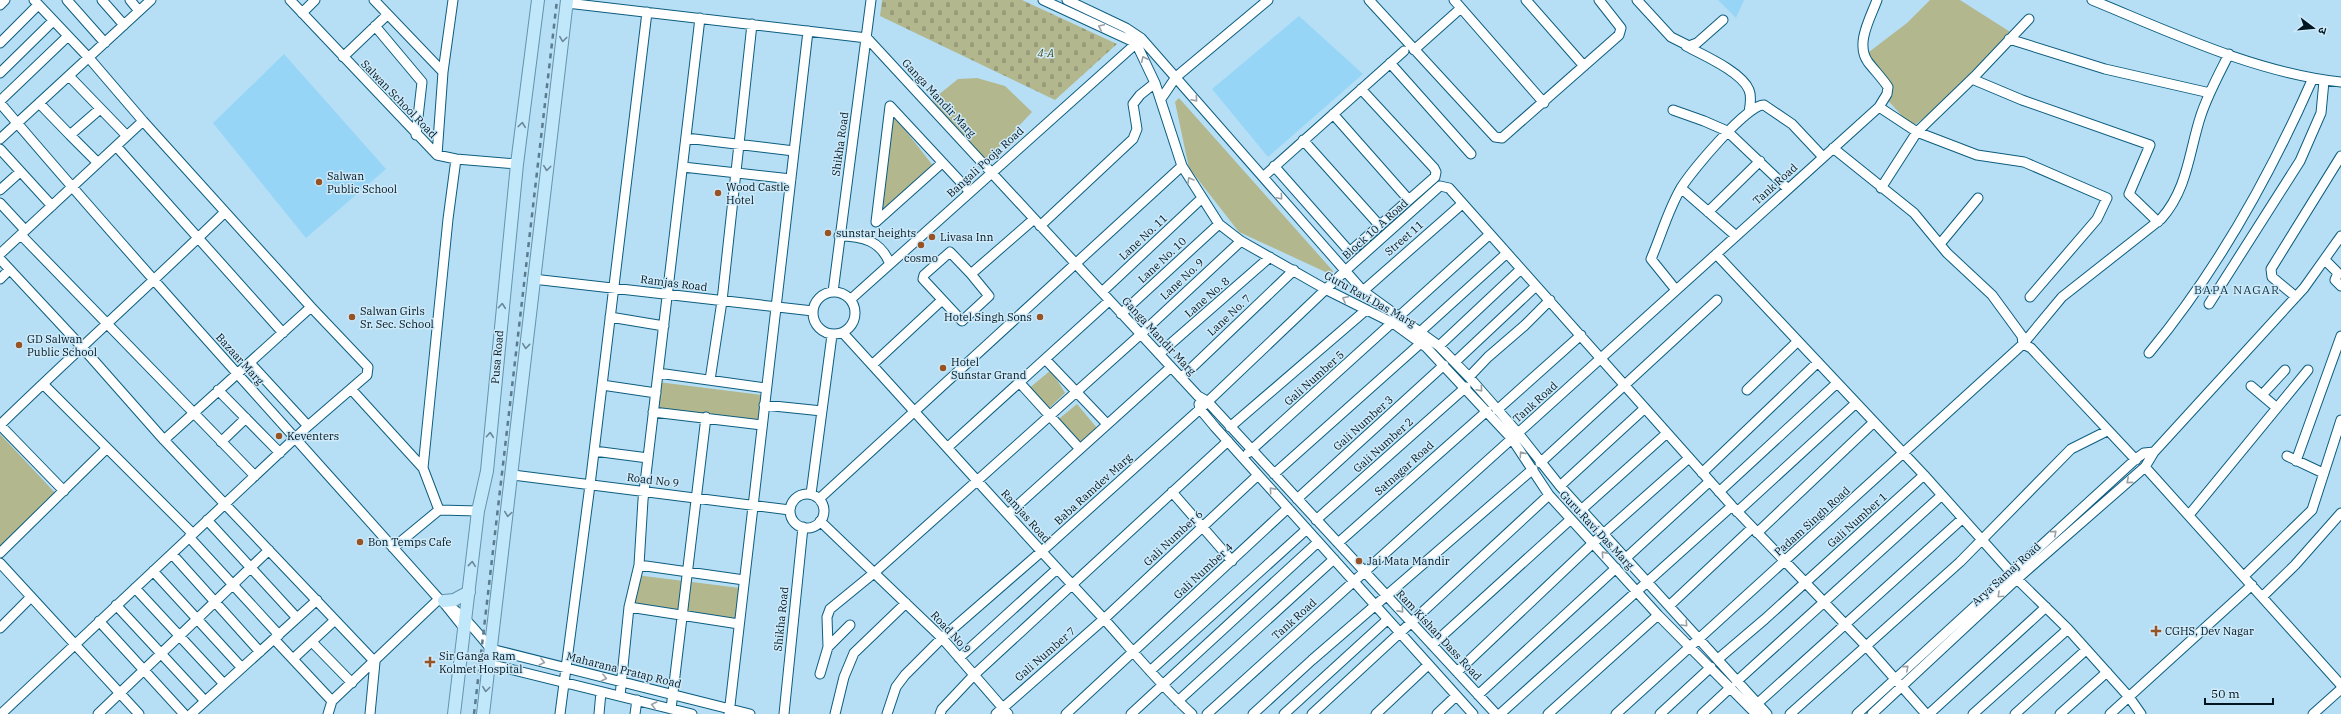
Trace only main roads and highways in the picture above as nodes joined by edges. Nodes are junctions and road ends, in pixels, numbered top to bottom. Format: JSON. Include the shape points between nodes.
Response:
{"nodes":[{"id":1,"x":538,"y":0,"type":"edge"},
{"id":2,"x":567,"y":1,"type":"edge"},
{"id":3,"x":469,"y":592,"type":"junction"},
{"id":4,"x":441,"y":600,"type":"road end"},
{"id":5,"x":454,"y":714,"type":"edge"},
{"id":6,"x":483,"y":714,"type":"edge"}],
"edges":[{"from":3,"to":1,"type":"main road","name":"Pusa Road","one_way":true,"via":[[478,511],[487,471],[517,164]]},
{"from":2,"to":6,"type":"main road","one_way":true},
{"from":3,"to":4,"type":"main road","via":[[454,600]]},
{"from":3,"to":5,"type":"main road","name":"Pusa Road"}]}
